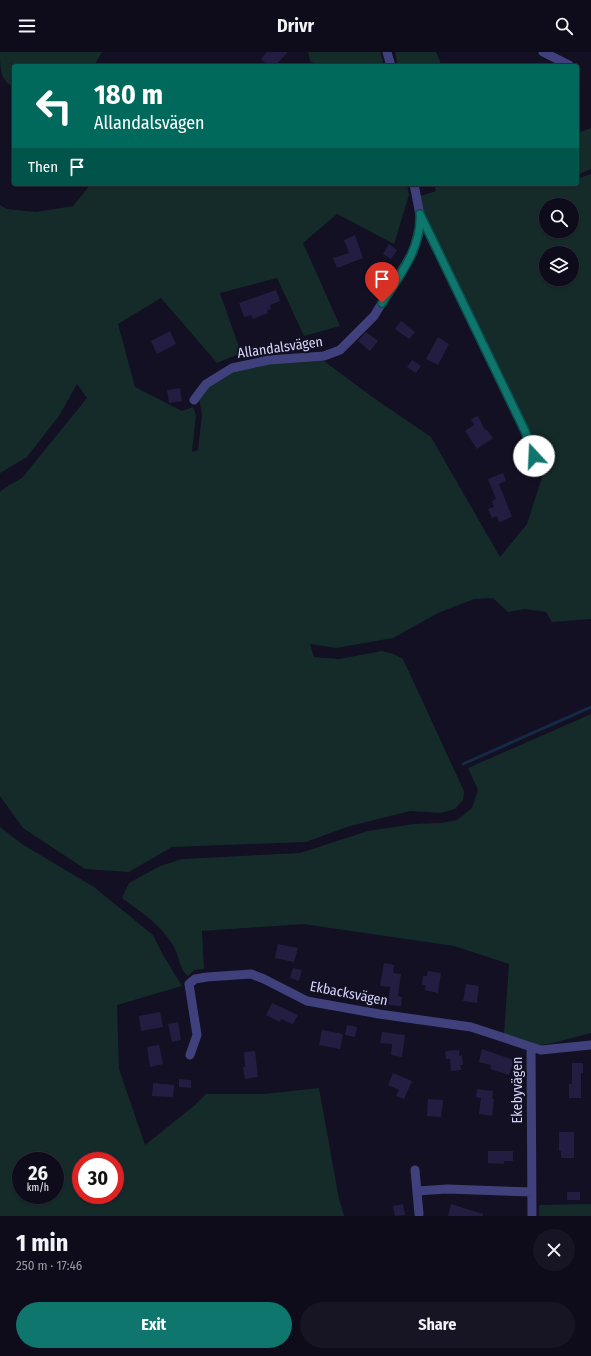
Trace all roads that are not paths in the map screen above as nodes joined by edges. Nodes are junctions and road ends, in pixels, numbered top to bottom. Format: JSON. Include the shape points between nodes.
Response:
{"nodes":[{"id":1,"x":387,"y":52,"type":"edge"},
{"id":2,"x":543,"y":52,"type":"edge"},
{"id":3,"x":390,"y":64,"type":"edge"},
{"id":4,"x":566,"y":64,"type":"edge"},
{"id":5,"x":414,"y":186,"type":"edge"},
{"id":6,"x":420,"y":214,"type":"junction"},
{"id":7,"x":194,"y":400,"type":"dead end"},
{"id":8,"x":534,"y":456,"type":"dead end"},
{"id":9,"x":591,"y":1045,"type":"edge"},
{"id":10,"x":531,"y":1047,"type":"junction"},
{"id":11,"x":190,"y":1055,"type":"dead end"},
{"id":12,"x":415,"y":1170,"type":"dead end"},
{"id":13,"x":417,"y":1191,"type":"junction"},
{"id":14,"x":532,"y":1192,"type":"junction"},
{"id":15,"x":419,"y":1214,"type":"dead end"},
{"id":16,"x":532,"y":1216,"type":"edge"}],
"edges":[{"from":1,"to":3,"type":"street"},
{"from":2,"to":4,"type":"street"},
{"from":5,"to":6,"type":"street","name":"Allandalsvägen"},
{"from":6,"to":7,"type":"street","name":"Allandalsvägen","via":[[420,226],[413,252],[374,316],[340,350],[324,356],[268,360],[232,368],[206,384]]},
{"from":6,"to":8,"type":"street","name":"Allandalsvägen","via":[[525,431]]},
{"from":9,"to":10,"type":"street","name":"Ekebyvägen","via":[[541,1050]]},
{"from":10,"to":11,"type":"street","name":"Ekbacksvägen","via":[[471,1027],[307,1001],[251,974],[207,976],[195,979],[189,984],[197,1035]]},
{"from":10,"to":14,"type":"street","name":"Ekebyvägen"},
{"from":12,"to":13,"type":"street"},
{"from":13,"to":14,"type":"street","via":[[447,1189]]},
{"from":13,"to":15,"type":"street"},
{"from":14,"to":16,"type":"street","name":"Ekebyvägen"}]}
